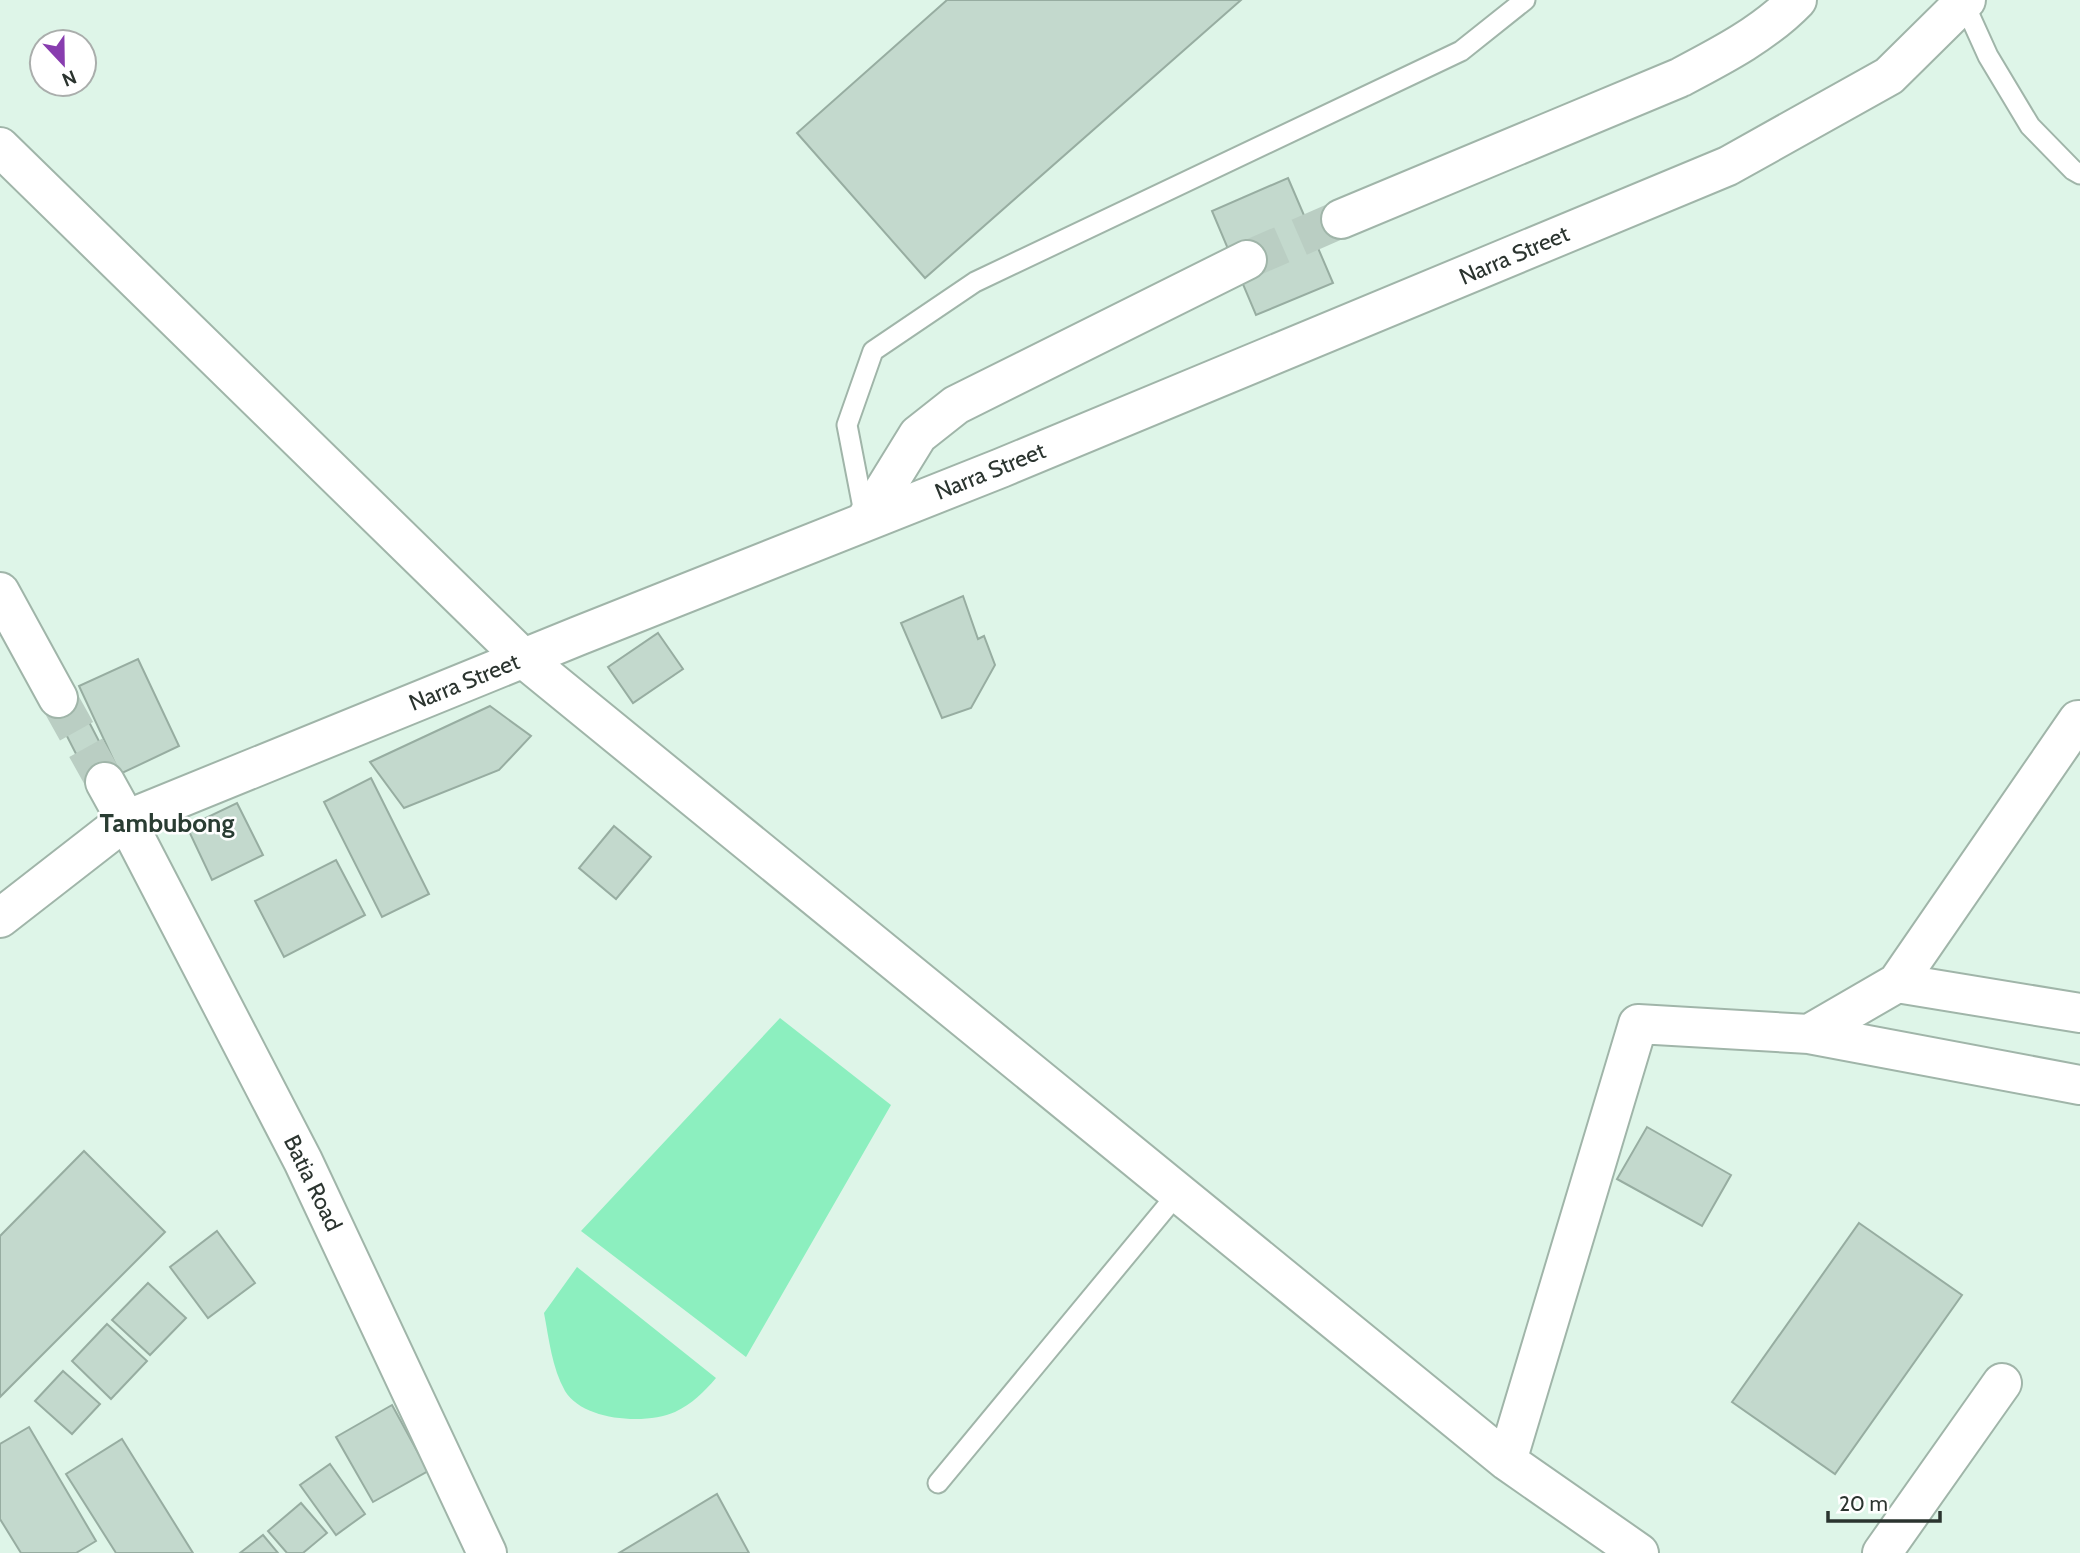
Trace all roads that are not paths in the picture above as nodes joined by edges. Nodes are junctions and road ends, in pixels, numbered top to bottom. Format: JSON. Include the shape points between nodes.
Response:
{"nodes":[{"id":1,"x":1525,"y":0,"type":"edge"},
{"id":2,"x":1797,"y":0,"type":"edge"},
{"id":3,"x":1965,"y":1,"type":"edge"},
{"id":4,"x":0,"y":147,"type":"edge"},
{"id":5,"x":2080,"y":174,"type":"edge"},
{"id":6,"x":1341,"y":219,"type":"tunnel mouth"},
{"id":7,"x":1247,"y":260,"type":"tunnel mouth"},
{"id":8,"x":865,"y":521,"type":"junction"},
{"id":9,"x":0,"y":592,"type":"edge"},
{"id":10,"x":523,"y":658,"type":"junction"},
{"id":11,"x":58,"y":698,"type":"tunnel mouth"},
{"id":12,"x":2080,"y":721,"type":"edge"},
{"id":13,"x":104,"y":782,"type":"tunnel mouth"},
{"id":14,"x":126,"y":820,"type":"junction"},
{"id":15,"x":0,"y":918,"type":"edge"},
{"id":16,"x":1897,"y":983,"type":"junction"},
{"id":17,"x":2080,"y":1013,"type":"edge"},
{"id":18,"x":1809,"y":1034,"type":"junction"},
{"id":19,"x":2080,"y":1085,"type":"edge"},
{"id":20,"x":1178,"y":1193,"type":"junction"},
{"id":21,"x":2002,"y":1383,"type":"dead end"},
{"id":22,"x":1507,"y":1461,"type":"junction"},
{"id":23,"x":938,"y":1483,"type":"dead end"},
{"id":24,"x":486,"y":1553,"type":"edge"},
{"id":25,"x":1639,"y":1553,"type":"edge"},
{"id":26,"x":1882,"y":1553,"type":"edge"}],
"edges":[{"from":1,"to":8,"type":"lane","via":[[1461,51],[975,282],[873,351],[847,425]]},
{"from":2,"to":6,"type":"main road","via":[[1759,32],[1679,78]]},
{"from":3,"to":5,"type":"lane","via":[[1988,55],[2030,126]]},
{"from":3,"to":8,"type":"main road","name":"Narra Street","via":[[1889,76],[1728,166]]},
{"from":4,"to":10,"type":"main road"},
{"from":7,"to":8,"type":"main road","via":[[956,405],[918,435]]},
{"from":8,"to":10,"type":"main road","name":"Narra Street"},
{"from":9,"to":11,"type":"main road"},
{"from":10,"to":14,"type":"main road","name":"Narra Street"},
{"from":10,"to":20,"type":"main road"},
{"from":12,"to":16,"type":"main road"},
{"from":13,"to":14,"type":"main road","name":"Batia Road"},
{"from":14,"to":15,"type":"main road","name":"Narra Street"},
{"from":14,"to":24,"type":"main road","name":"Batia Road","via":[[303,1161]]},
{"from":16,"to":17,"type":"main road"},
{"from":16,"to":18,"type":"main road"},
{"from":18,"to":19,"type":"main road"},
{"from":18,"to":22,"type":"main road","via":[[1638,1024]]},
{"from":20,"to":22,"type":"main road"},
{"from":20,"to":23,"type":"lane"},
{"from":21,"to":26,"type":"main road"},
{"from":22,"to":25,"type":"main road"}]}
